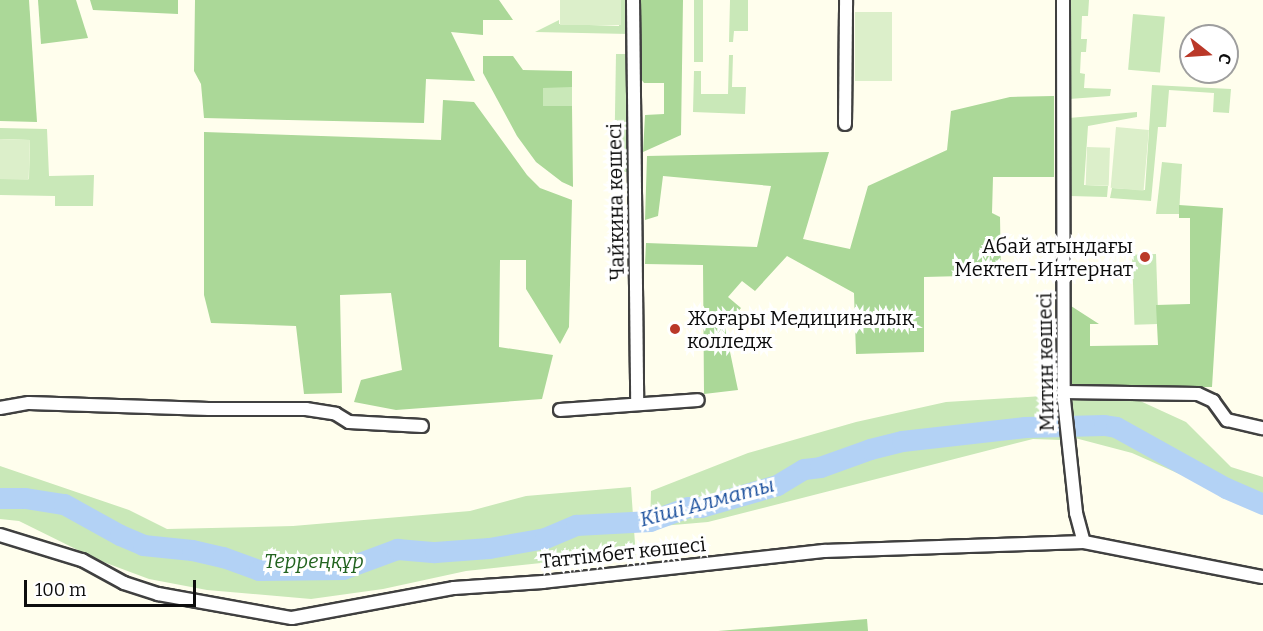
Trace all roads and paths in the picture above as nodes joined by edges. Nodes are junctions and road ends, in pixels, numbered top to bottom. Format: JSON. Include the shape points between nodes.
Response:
{"nodes":[{"id":1,"x":633,"y":0,"type":"edge"},
{"id":2,"x":846,"y":0,"type":"edge"},
{"id":3,"x":1063,"y":0,"type":"edge"},
{"id":4,"x":845,"y":124,"type":"dead end"},
{"id":5,"x":1064,"y":392,"type":"junction"},
{"id":6,"x":698,"y":400,"type":"dead end"},
{"id":7,"x":637,"y":404,"type":"junction"},
{"id":8,"x":0,"y":408,"type":"edge"},
{"id":9,"x":560,"y":410,"type":"dead end"},
{"id":10,"x":422,"y":426,"type":"dead end"},
{"id":11,"x":1263,"y":428,"type":"edge"},
{"id":12,"x":0,"y":535,"type":"edge"},
{"id":13,"x":1084,"y":542,"type":"junction"},
{"id":14,"x":1263,"y":577,"type":"edge"}],
"edges":[{"from":1,"to":7,"type":"street","name":"Чайкина көшесі"},
{"from":2,"to":4,"type":"street"},
{"from":3,"to":5,"type":"street","name":"Митин көшесі"},
{"from":5,"to":11,"type":"street","via":[[1198,394],[1213,401],[1227,420]]},
{"from":5,"to":13,"type":"street","name":"Митин көшесі","via":[[1076,513]]},
{"from":6,"to":7,"type":"street"},
{"from":7,"to":9,"type":"street"},
{"from":8,"to":10,"type":"street","via":[[29,403],[306,409],[336,414],[349,422]]},
{"from":12,"to":13,"type":"street","name":"Таттімбет көшесі","via":[[82,560],[158,594],[292,618],[454,588],[824,551]]},
{"from":13,"to":14,"type":"street","name":"Таттімбет көшесі"}]}
